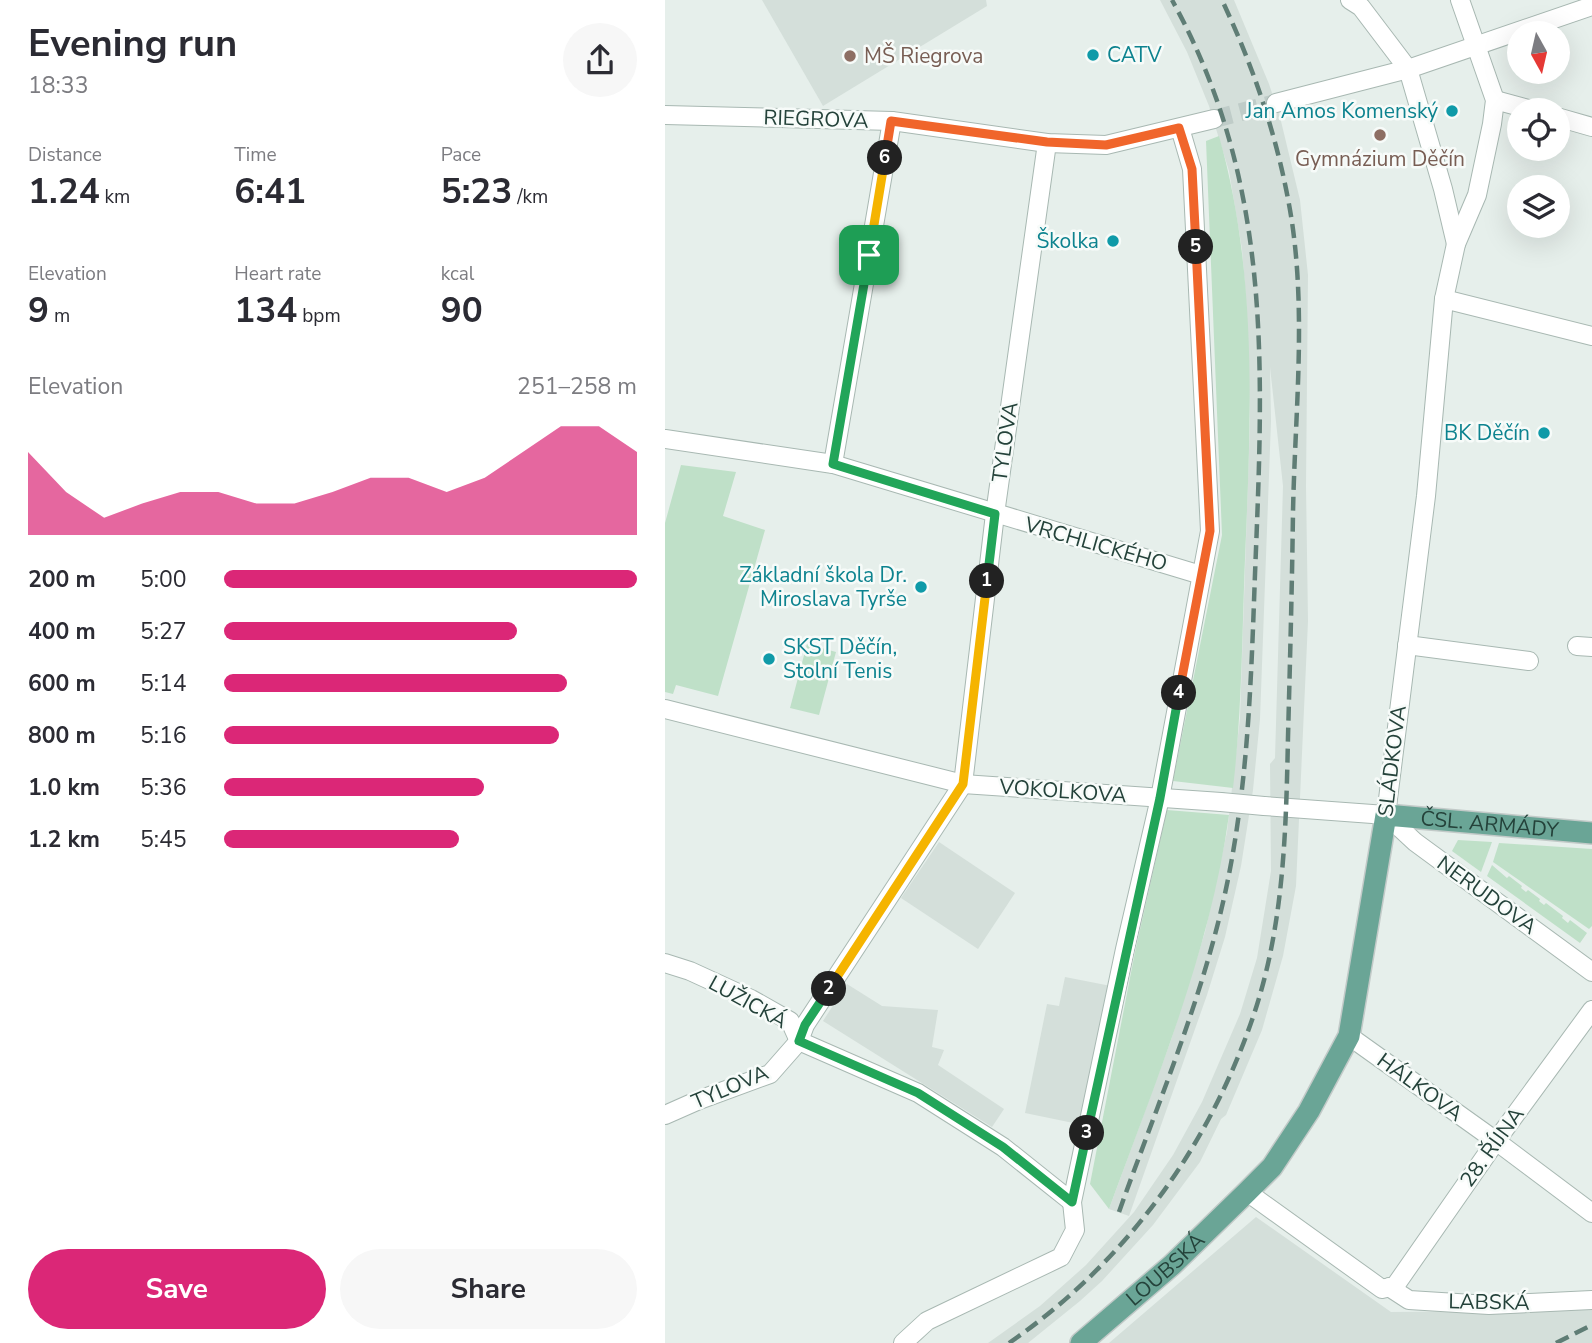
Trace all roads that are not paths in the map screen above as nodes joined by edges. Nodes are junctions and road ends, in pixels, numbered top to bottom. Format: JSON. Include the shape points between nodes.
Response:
{"nodes":[{"id":1,"x":1350,"y":0,"type":"edge"},
{"id":2,"x":1460,"y":0,"type":"edge"},
{"id":3,"x":1592,"y":6,"type":"edge"},
{"id":4,"x":1475,"y":45,"type":"junction"},
{"id":5,"x":1408,"y":69,"type":"junction"},
{"id":6,"x":1495,"y":100,"type":"junction"},
{"id":7,"x":1276,"y":103,"type":"tunnel mouth"},
{"id":8,"x":1507,"y":103,"type":"edge"},
{"id":9,"x":665,"y":116,"type":"edge"},
{"id":10,"x":1214,"y":119,"type":"tunnel mouth"},
{"id":11,"x":891,"y":121,"type":"junction"},
{"id":12,"x":1570,"y":121,"type":"edge"},
{"id":13,"x":1592,"y":127,"type":"edge"},
{"id":14,"x":1179,"y":128,"type":"junction"},
{"id":15,"x":1047,"y":142,"type":"junction"},
{"id":16,"x":1456,"y":244,"type":"junction"},
{"id":17,"x":1444,"y":299,"type":"junction"},
{"id":18,"x":1592,"y":336,"type":"edge"},
{"id":19,"x":665,"y":439,"type":"edge"},
{"id":20,"x":833,"y":464,"type":"junction"},
{"id":21,"x":995,"y":514,"type":"junction"},
{"id":22,"x":1201,"y":575,"type":"junction"},
{"id":23,"x":1407,"y":645,"type":"junction"},
{"id":24,"x":1528,"y":661,"type":"dead end"},
{"id":25,"x":665,"y":709,"type":"edge"},
{"id":26,"x":963,"y":784,"type":"junction"},
{"id":27,"x":1160,"y":798,"type":"junction"},
{"id":28,"x":1386,"y":815,"type":"junction"},
{"id":29,"x":1592,"y":833,"type":"edge"},
{"id":30,"x":665,"y":963,"type":"edge"},
{"id":31,"x":1592,"y":972,"type":"edge"},
{"id":32,"x":1592,"y":1010,"type":"edge"},
{"id":33,"x":1349,"y":1036,"type":"junction"},
{"id":34,"x":799,"y":1041,"type":"junction"},
{"id":35,"x":665,"y":1115,"type":"edge"},
{"id":36,"x":1496,"y":1141,"type":"junction"},
{"id":37,"x":1247,"y":1192,"type":"junction"},
{"id":38,"x":1072,"y":1202,"type":"junction"},
{"id":39,"x":1592,"y":1213,"type":"edge"},
{"id":40,"x":1392,"y":1287,"type":"junction"},
{"id":41,"x":1592,"y":1300,"type":"edge"},
{"id":42,"x":903,"y":1343,"type":"edge"},
{"id":43,"x":1081,"y":1343,"type":"edge"}],
"edges":[{"from":1,"to":5,"type":"street","via":[[1361,7]]},
{"from":2,"to":4,"type":"street"},
{"from":3,"to":4,"type":"street"},
{"from":4,"to":5,"type":"street"},
{"from":4,"to":6,"type":"street"},
{"from":5,"to":7,"type":"street"},
{"from":5,"to":16,"type":"street"},
{"from":6,"to":8,"type":"street"},
{"from":6,"to":16,"type":"street","via":[[1477,195]]},
{"from":9,"to":11,"type":"street","name":"RIEGROVA"},
{"from":10,"to":14,"type":"street","name":"RIEGROVA"},
{"from":11,"to":15,"type":"street","name":"RIEGROVA"},
{"from":11,"to":20,"type":"street"},
{"from":12,"to":13,"type":"street"},
{"from":14,"to":15,"type":"street","name":"RIEGROVA","via":[[1106,145]]},
{"from":14,"to":22,"type":"street","via":[[1192,169],[1210,531]]},
{"from":15,"to":21,"type":"street","name":"TYLOVA"},
{"from":16,"to":17,"type":"street","name":"SLÁDKOVA"},
{"from":17,"to":18,"type":"street"},
{"from":17,"to":23,"type":"street","name":"SLÁDKOVA"},
{"from":19,"to":20,"type":"street","name":"VRCHLICKÉHO"},
{"from":20,"to":21,"type":"street","name":"VRCHLICKÉHO"},
{"from":21,"to":22,"type":"street","name":"VRCHLICKÉHO"},
{"from":21,"to":26,"type":"street","name":"TYLOVA"},
{"from":22,"to":27,"type":"street"},
{"from":23,"to":24,"type":"street"},
{"from":23,"to":28,"type":"street","name":"SLÁDKOVA"},
{"from":25,"to":26,"type":"street","name":"VOKOLKOVA"},
{"from":26,"to":27,"type":"street","name":"VOKOLKOVA"},
{"from":26,"to":34,"type":"street","name":"TYLOVA","via":[[805,1025]]},
{"from":27,"to":28,"type":"street","name":"VOKOLKOVA","bridge":true},
{"from":27,"to":38,"type":"street"},
{"from":28,"to":29,"type":"main road","name":"ČSL. ARMÁDY"},
{"from":28,"to":31,"type":"street","name":"NERUDOVA","via":[[1415,842]]},
{"from":28,"to":33,"type":"main road","name":"SLÁDKOVA"},
{"from":30,"to":34,"type":"street","name":"LUŽICKÁ","via":[[739,993],[790,1021]]},
{"from":32,"to":36,"type":"street","name":"28. ŘÍJNA"},
{"from":33,"to":36,"type":"street","name":"HÁLKOVA"},
{"from":33,"to":37,"type":"main road","name":"SLÁDKOVA","via":[[1309,1111],[1272,1167]]},
{"from":34,"to":35,"type":"street","name":"TYLOVA","via":[[770,1074]]},
{"from":34,"to":38,"type":"street","name":"LUŽICKÁ","via":[[918,1093],[1003,1147]]},
{"from":36,"to":39,"type":"street","name":"HÁLKOVA"},
{"from":36,"to":40,"type":"street","name":"28. ŘÍJNA"},
{"from":37,"to":40,"type":"street","name":"LABSKÁ","via":[[1381,1289]]},
{"from":37,"to":43,"type":"main road","name":"LOUBSKÁ","via":[[1172,1265]]},
{"from":38,"to":42,"type":"street","via":[[1076,1230],[1061,1257],[927,1321]]},
{"from":40,"to":41,"type":"street","name":"LABSKÁ","via":[[1409,1300],[1489,1305]]}]}
